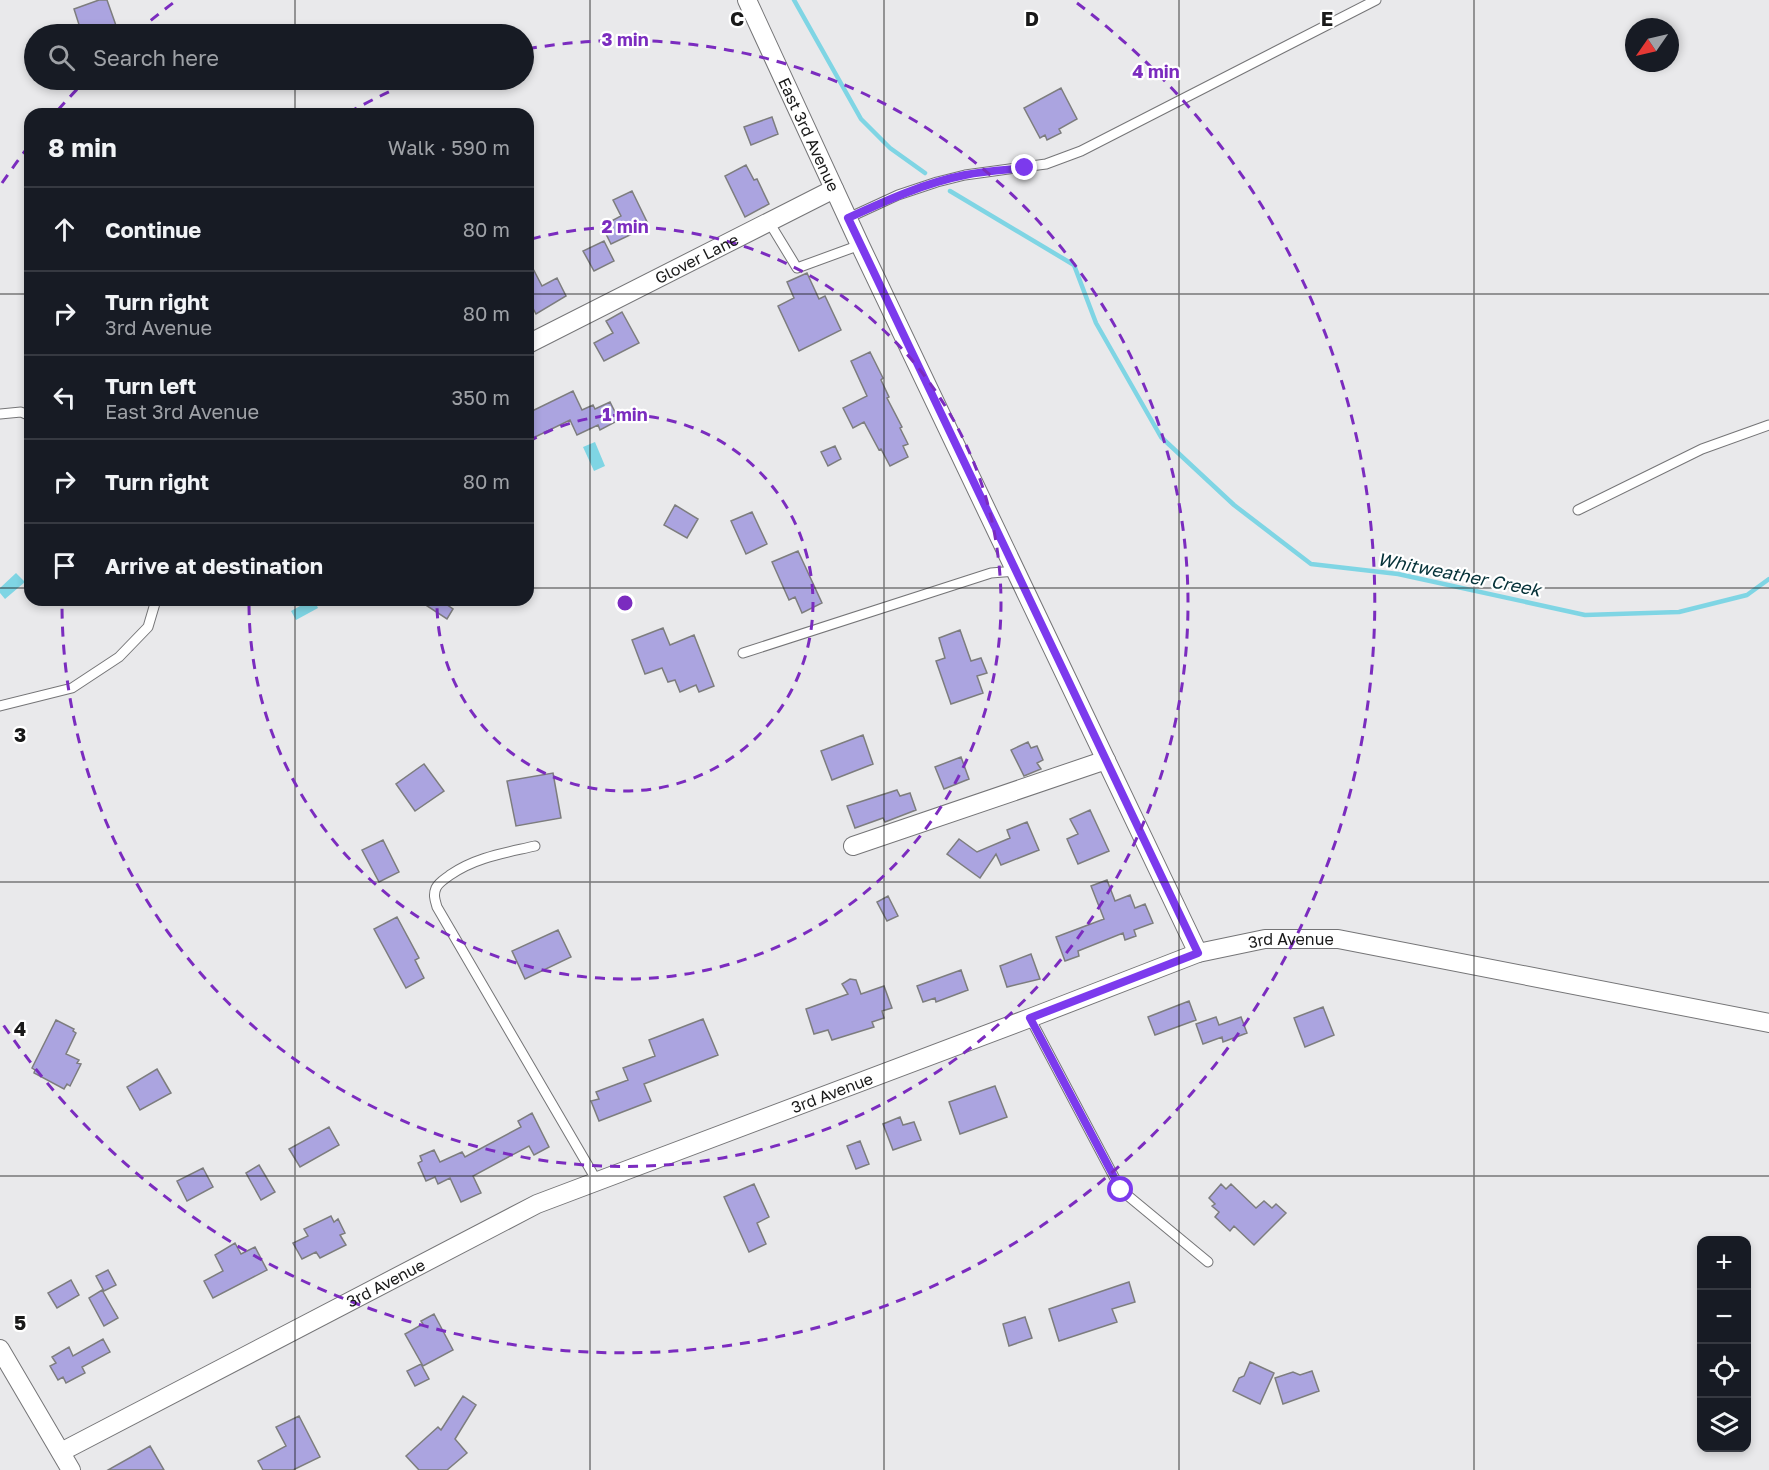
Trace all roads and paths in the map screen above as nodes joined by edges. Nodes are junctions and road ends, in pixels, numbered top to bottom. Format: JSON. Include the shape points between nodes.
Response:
{"nodes":[{"id":1,"x":747,"y":0,"type":"edge"},
{"id":2,"x":1376,"y":0,"type":"edge"},
{"id":3,"x":834,"y":189,"type":"junction"},
{"id":4,"x":848,"y":218,"type":"junction"},
{"id":5,"x":769,"y":222,"type":"junction"},
{"id":6,"x":860,"y":245,"type":"junction"},
{"id":7,"x":534,"y":341,"type":"edge"},
{"id":8,"x":24,"y":413,"type":"edge"},
{"id":9,"x":0,"y":414,"type":"edge"},
{"id":10,"x":1769,"y":425,"type":"edge"},
{"id":11,"x":1578,"y":510,"type":"dead end"},
{"id":12,"x":1016,"y":571,"type":"junction"},
{"id":13,"x":154,"y":606,"type":"edge"},
{"id":14,"x":743,"y":653,"type":"dead end"},
{"id":15,"x":0,"y":705,"type":"edge"},
{"id":16,"x":1106,"y":760,"type":"junction"},
{"id":17,"x":535,"y":846,"type":"dead end"},
{"id":18,"x":853,"y":846,"type":"dead end"},
{"id":19,"x":1198,"y":953,"type":"junction"},
{"id":20,"x":1030,"y":1018,"type":"junction"},
{"id":21,"x":1769,"y":1023,"type":"edge"},
{"id":22,"x":597,"y":1181,"type":"junction"},
{"id":23,"x":1209,"y":1262,"type":"dead end"},
{"id":24,"x":0,"y":1349,"type":"edge"},
{"id":25,"x":61,"y":1452,"type":"junction"},
{"id":26,"x":71,"y":1470,"type":"edge"}],
"edges":[{"from":1,"to":3,"type":"street","name":"East 3rd Avenue"},
{"from":2,"to":4,"type":"lane","via":[[1081,151],[1046,164],[937,182]]},
{"from":3,"to":4,"type":"street","name":"East 3rd Avenue"},
{"from":3,"to":5,"type":"street","name":"Glover Lane"},
{"from":4,"to":6,"type":"street","name":"East 3rd Avenue"},
{"from":5,"to":6,"type":"lane","via":[[797,268]]},
{"from":5,"to":7,"type":"street","name":"Glover Lane"},
{"from":6,"to":12,"type":"street","name":"East 3rd Avenue"},
{"from":8,"to":9,"type":"lane"},
{"from":10,"to":11,"type":"lane","via":[[1702,449]]},
{"from":12,"to":14,"type":"lane","via":[[991,573]]},
{"from":12,"to":16,"type":"street","name":"East 3rd Avenue"},
{"from":13,"to":15,"type":"lane","via":[[148,627],[119,657],[72,688]]},
{"from":16,"to":18,"type":"street"},
{"from":16,"to":19,"type":"street","name":"East 3rd Avenue"},
{"from":17,"to":22,"type":"lane","via":[[464,865],[440,883],[434,897]]},
{"from":19,"to":20,"type":"street","name":"3rd Avenue"},
{"from":19,"to":21,"type":"street","name":"3rd Avenue","via":[[1264,939],[1338,939]]},
{"from":20,"to":22,"type":"street","name":"3rd Avenue"},
{"from":20,"to":23,"type":"lane","via":[[1121,1190]]},
{"from":22,"to":25,"type":"street","name":"3rd Avenue","via":[[537,1204]]},
{"from":24,"to":25,"type":"street"},
{"from":25,"to":26,"type":"street"}]}
